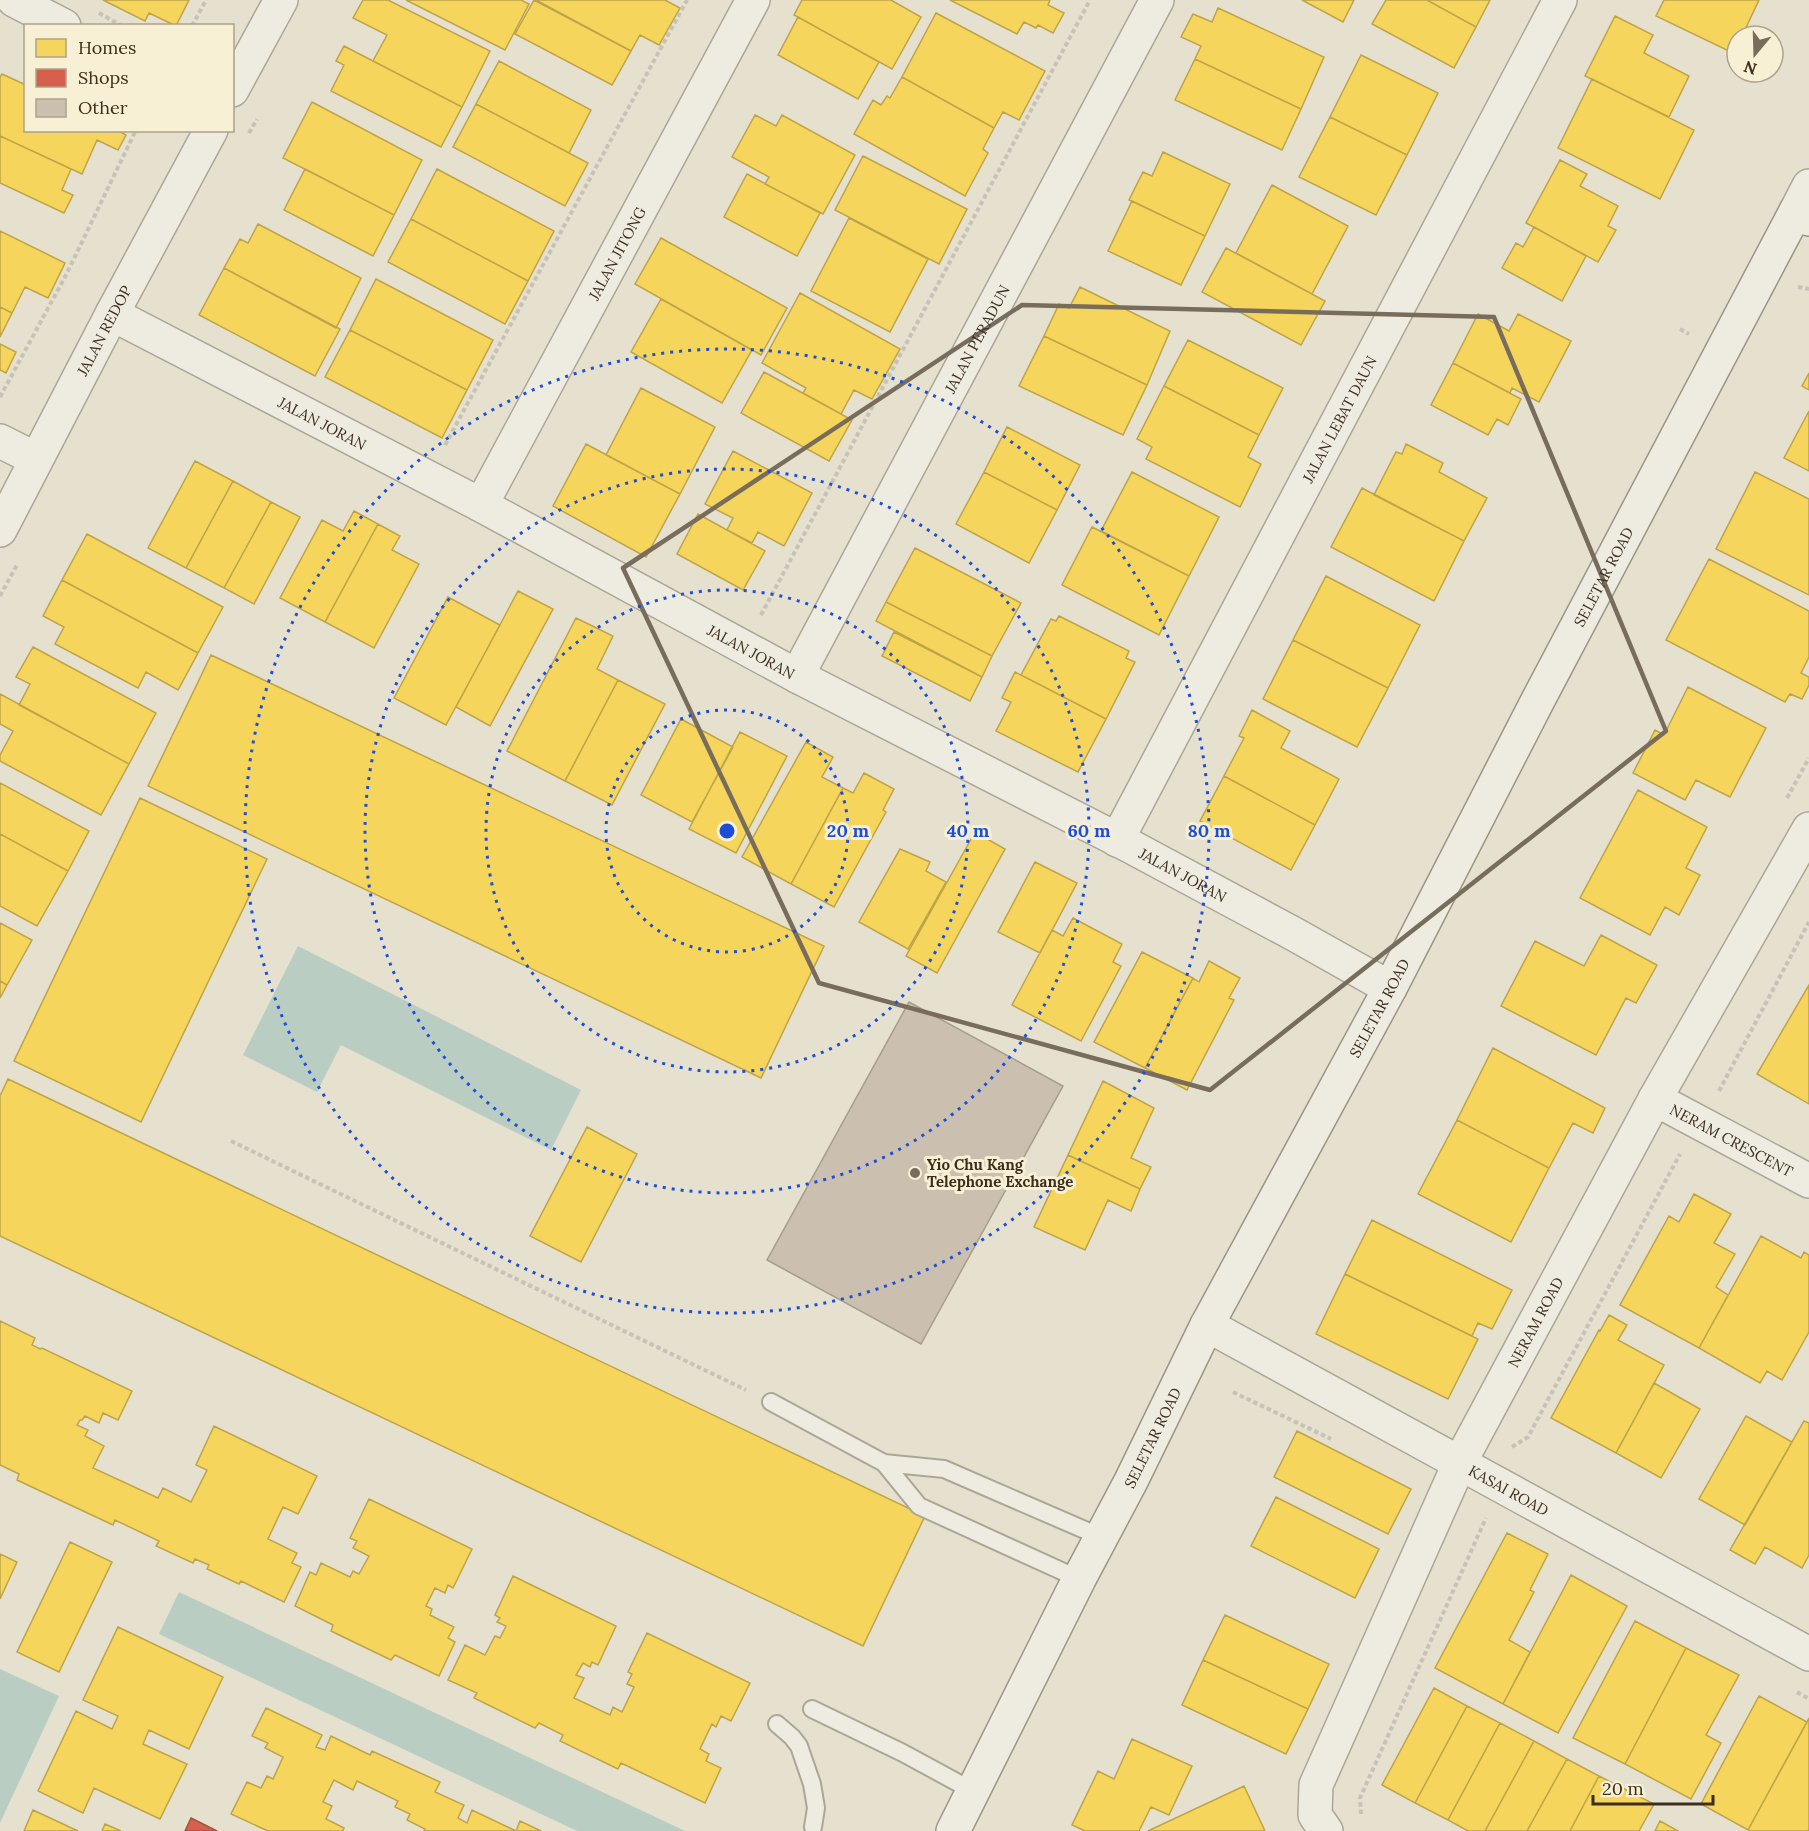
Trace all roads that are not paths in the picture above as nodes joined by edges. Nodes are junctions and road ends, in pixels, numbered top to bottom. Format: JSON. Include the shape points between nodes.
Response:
{"nodes":[{"id":1,"x":14,"y":0,"type":"edge"},
{"id":2,"x":281,"y":0,"type":"edge"},
{"id":3,"x":753,"y":0,"type":"edge"},
{"id":4,"x":1157,"y":0,"type":"edge"},
{"id":5,"x":1560,"y":0,"type":"edge"},
{"id":6,"x":60,"y":24,"type":"edge"},
{"id":7,"x":234,"y":86,"type":"edge"},
{"id":8,"x":210,"y":132,"type":"edge"},
{"id":9,"x":1805,"y":205,"type":"edge"},
{"id":10,"x":112,"y":314,"type":"junction"},
{"id":11,"x":0,"y":441,"type":"edge"},
{"id":12,"x":36,"y":459,"type":"junction"},
{"id":13,"x":481,"y":505,"type":"junction"},
{"id":14,"x":0,"y":530,"type":"edge"},
{"id":15,"x":797,"y":676,"type":"junction"},
{"id":16,"x":1809,"y":829,"type":"edge"},
{"id":17,"x":1117,"y":840,"type":"junction"},
{"id":18,"x":1390,"y":988,"type":"junction"},
{"id":19,"x":1655,"y":1099,"type":"junction"},
{"id":20,"x":1809,"y":1181,"type":"edge"},
{"id":21,"x":1207,"y":1325,"type":"junction"},
{"id":22,"x":771,"y":1402,"type":"road end"},
{"id":23,"x":1460,"y":1462,"type":"junction"},
{"id":24,"x":884,"y":1463,"type":"junction"},
{"id":25,"x":1101,"y":1537,"type":"junction"},
{"id":26,"x":1079,"y":1579,"type":"junction"},
{"id":27,"x":1809,"y":1654,"type":"edge"},
{"id":28,"x":812,"y":1709,"type":"dead end"},
{"id":29,"x":777,"y":1724,"type":"dead end"},
{"id":30,"x":973,"y":1791,"type":"junction"},
{"id":31,"x":812,"y":1830,"type":"edge"},
{"id":32,"x":953,"y":1831,"type":"edge"},
{"id":33,"x":1326,"y":1831,"type":"edge"}],
"edges":[{"from":1,"to":6,"type":"street"},
{"from":2,"to":7,"type":"street"},
{"from":3,"to":13,"type":"street","name":"JALAN JITONG"},
{"from":4,"to":15,"type":"street","name":"JALAN PERADUN"},
{"from":5,"to":17,"type":"street","name":"JALAN LEBAT DAUN"},
{"from":8,"to":10,"type":"street","name":"JALAN REDOP"},
{"from":9,"to":18,"type":"street","name":"SELETAR ROAD","via":[[1537,702]]},
{"from":10,"to":12,"type":"street","name":"JALAN REDOP"},
{"from":10,"to":13,"type":"street","name":"JALAN JORAN"},
{"from":11,"to":12,"type":"street"},
{"from":12,"to":14,"type":"street","name":"JALAN REDOP"},
{"from":13,"to":15,"type":"street","name":"JALAN JORAN"},
{"from":15,"to":17,"type":"street","name":"JALAN JORAN"},
{"from":16,"to":19,"type":"street","name":"NERAM ROAD"},
{"from":17,"to":18,"type":"street","name":"JALAN JORAN"},
{"from":18,"to":21,"type":"street","name":"SELETAR ROAD"},
{"from":19,"to":20,"type":"street","name":"NERAM CRESCENT"},
{"from":19,"to":23,"type":"street","name":"NERAM ROAD"},
{"from":21,"to":23,"type":"street","name":"KASAI ROAD"},
{"from":21,"to":25,"type":"street","name":"SELETAR ROAD"},
{"from":22,"to":24,"type":"lane"},
{"from":23,"to":27,"type":"street","name":"KASAI ROAD"},
{"from":23,"to":33,"type":"street","name":"NERAM ROAD","via":[[1316,1785],[1315,1815]]},
{"from":24,"to":25,"type":"lane","via":[[944,1469]]},
{"from":24,"to":26,"type":"lane","via":[[919,1506]]},
{"from":25,"to":26,"type":"street","name":"SELETAR ROAD"},
{"from":26,"to":30,"type":"street","name":"SELETAR ROAD"},
{"from":28,"to":30,"type":"lane"},
{"from":29,"to":31,"type":"lane","via":[[799,1746],[812,1784],[816,1808]]},
{"from":30,"to":32,"type":"street","name":"SELETAR ROAD"}]}
